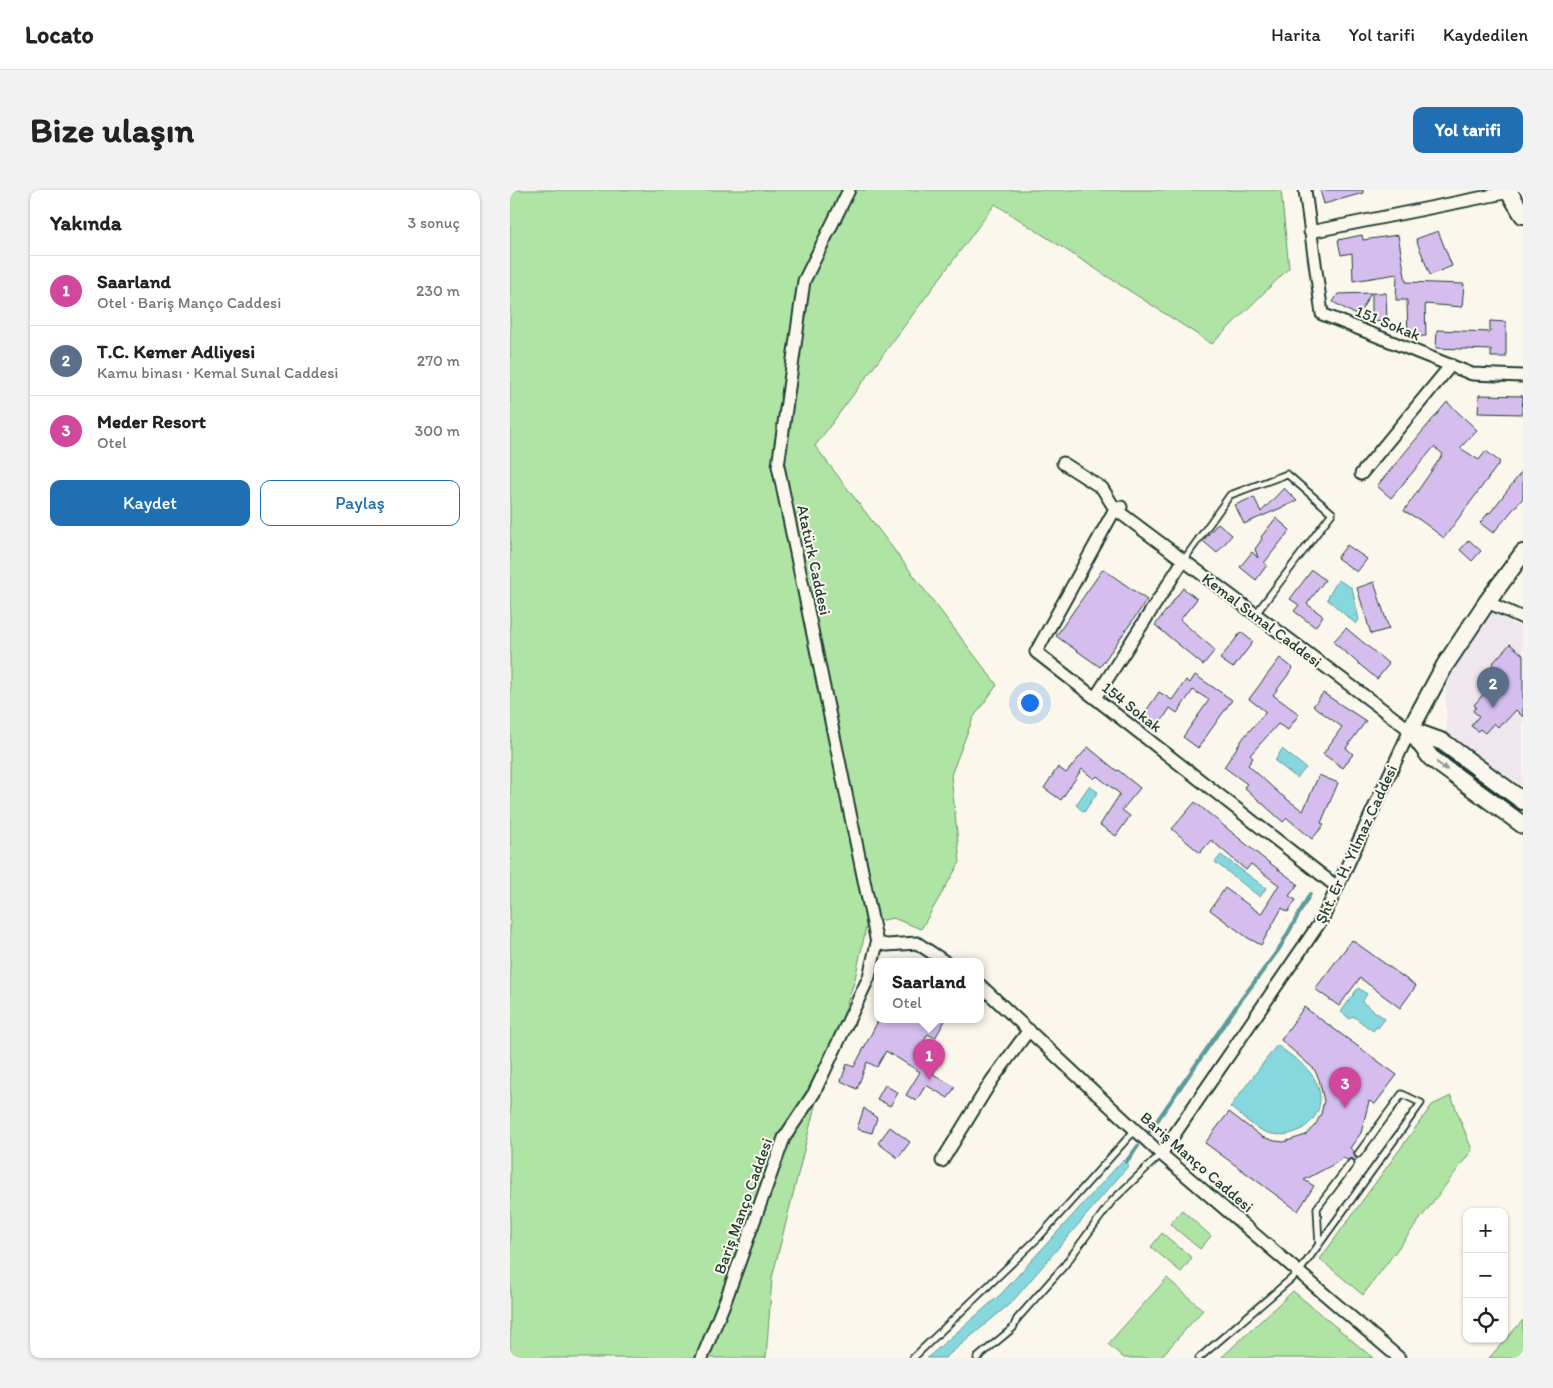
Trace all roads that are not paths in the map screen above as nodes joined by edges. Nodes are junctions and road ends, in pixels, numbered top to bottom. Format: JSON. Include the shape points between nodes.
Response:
{"nodes":[{"id":1,"x":849,"y":190,"type":"edge"},
{"id":2,"x":1305,"y":190,"type":"edge"},
{"id":3,"x":1509,"y":191,"type":"edge"},
{"id":4,"x":1523,"y":215,"type":"edge"},
{"id":5,"x":1310,"y":232,"type":"junction"},
{"id":6,"x":1451,"y":366,"type":"junction"},
{"id":7,"x":1523,"y":376,"type":"edge"},
{"id":8,"x":1063,"y":463,"type":"dead end"},
{"id":9,"x":1361,"y":474,"type":"dead end"},
{"id":10,"x":1118,"y":508,"type":"junction"},
{"id":11,"x":1523,"y":553,"type":"edge"},
{"id":12,"x":1183,"y":561,"type":"junction"},
{"id":13,"x":1487,"y":602,"type":"junction"},
{"id":14,"x":1255,"y":615,"type":"junction"},
{"id":15,"x":1523,"y":618,"type":"edge"},
{"id":16,"x":1095,"y":698,"type":"junction"},
{"id":17,"x":1410,"y":730,"type":"junction"},
{"id":18,"x":1494,"y":780,"type":"junction"},
{"id":19,"x":1482,"y":795,"type":"junction"},
{"id":20,"x":1523,"y":801,"type":"edge"},
{"id":21,"x":1523,"y":825,"type":"edge"},
{"id":22,"x":1338,"y":887,"type":"junction"},
{"id":23,"x":877,"y":943,"type":"junction"},
{"id":24,"x":940,"y":958,"type":"edge"},
{"id":25,"x":984,"y":989,"type":"edge"},
{"id":26,"x":1029,"y":1030,"type":"junction"},
{"id":27,"x":1135,"y":1130,"type":"junction"},
{"id":28,"x":1161,"y":1154,"type":"junction"},
{"id":29,"x":1358,"y":1154,"type":"dead end"},
{"id":30,"x":942,"y":1161,"type":"dead end"},
{"id":31,"x":1351,"y":1163,"type":"dead end"},
{"id":32,"x":1319,"y":1245,"type":"junction"},
{"id":33,"x":1300,"y":1272,"type":"junction"},
{"id":34,"x":702,"y":1358,"type":"edge"},
{"id":35,"x":912,"y":1358,"type":"edge"},
{"id":36,"x":978,"y":1358,"type":"edge"},
{"id":37,"x":1199,"y":1358,"type":"edge"},
{"id":38,"x":1399,"y":1358,"type":"edge"}],
"edges":[{"from":1,"to":23,"type":"street","name":"Atatürk Caddesi","via":[[804,281],[778,466]]},
{"from":2,"to":5,"type":"street"},
{"from":3,"to":4,"type":"street"},
{"from":3,"to":5,"type":"street"},
{"from":5,"to":6,"type":"street","name":"151 Sokak","via":[[1322,314]]},
{"from":6,"to":7,"type":"street","name":"151 Sokak","via":[[1472,374]]},
{"from":6,"to":9,"type":"street"},
{"from":8,"to":10,"type":"street","via":[[1102,488]]},
{"from":10,"to":12,"type":"street","name":"Kemal Sunal Caddesi"},
{"from":10,"to":16,"type":"street","name":"154 Sokak","via":[[1036,652]]},
{"from":11,"to":13,"type":"street","name":"Şht. Er H. Yilmaz Caddesi"},
{"from":12,"to":14,"type":"street","name":"Kemal Sunal Caddesi"},
{"from":12,"to":14,"type":"lane","via":[[1230,495],[1287,474],[1332,513]]},
{"from":12,"to":16,"type":"street"},
{"from":13,"to":15,"type":"street"},
{"from":13,"to":17,"type":"street","name":"Şht. Er H. Yilmaz Caddesi","via":[[1445,665]]},
{"from":14,"to":17,"type":"street","name":"Kemal Sunal Caddesi"},
{"from":16,"to":22,"type":"street","name":"154 Sokak"},
{"from":17,"to":18,"type":"street","name":"Kemal Sunal Caddesi","via":[[1443,742]]},
{"from":17,"to":19,"type":"street","name":"Kemal Sunal Caddesi","one_way":true,"via":[[1431,758]]},
{"from":17,"to":22,"type":"street","name":"Şht. Er H. Yilmaz Caddesi"},
{"from":18,"to":19,"type":"street"},
{"from":18,"to":20,"type":"street","name":"Kemal Sunal Caddesi"},
{"from":19,"to":21,"type":"street","name":"Kemal Sunal Caddesi"},
{"from":22,"to":28,"type":"street","name":"Şht. Er H. Yilmaz Caddesi","via":[[1323,918]]},
{"from":23,"to":24,"type":"street","via":[[917,943]]},
{"from":23,"to":34,"type":"street","name":"Bariş Manço Caddesi","via":[[869,977],[831,1058],[814,1093],[784,1138]]},
{"from":25,"to":26,"type":"street","name":"Bariş Manço Caddesi"},
{"from":26,"to":27,"type":"street","name":"Bariş Manço Caddesi"},
{"from":26,"to":30,"type":"street","via":[[992,1080]]},
{"from":27,"to":28,"type":"street","name":"Bariş Manço Caddesi"},
{"from":27,"to":35,"type":"lane","via":[[1039,1238]]},
{"from":28,"to":33,"type":"street","name":"Bariş Manço Caddesi"},
{"from":28,"to":36,"type":"lane","via":[[1112,1201],[1013,1328]]},
{"from":29,"to":32,"type":"lane","via":[[1402,1094],[1421,1103]]},
{"from":31,"to":32,"type":"lane","via":[[1318,1208]]},
{"from":32,"to":33,"type":"lane"},
{"from":33,"to":37,"type":"lane"},
{"from":33,"to":38,"type":"street","name":"Bariş Manço Caddesi"}]}
